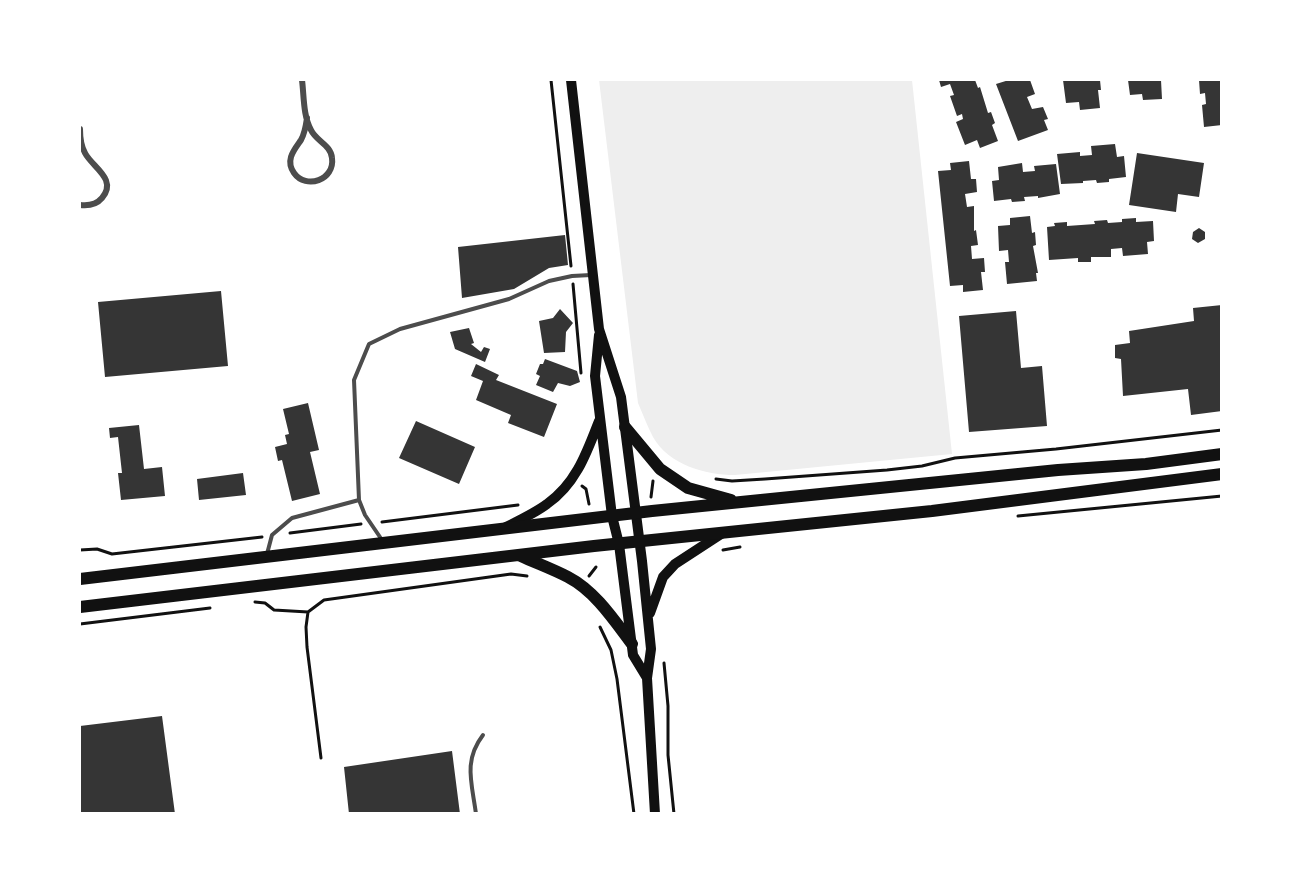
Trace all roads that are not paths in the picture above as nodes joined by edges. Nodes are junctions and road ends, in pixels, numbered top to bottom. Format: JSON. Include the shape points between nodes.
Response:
{"nodes":[{"id":1,"x":302,"y":80,"type":"edge"},
{"id":2,"x":571,"y":80,"type":"edge"},
{"id":3,"x":307,"y":118,"type":"junction"},
{"id":4,"x":80,"y":129,"type":"edge"},
{"id":5,"x":81,"y":141,"type":"junction"},
{"id":6,"x":80,"y":152,"type":"edge"},
{"id":7,"x":80,"y":205,"type":"edge"},
{"id":8,"x":592,"y":275,"type":"junction"},
{"id":9,"x":599,"y":329,"type":"junction"},
{"id":10,"x":600,"y":418,"type":"junction"},
{"id":11,"x":625,"y":427,"type":"junction"},
{"id":12,"x":1221,"y":454,"type":"edge"},
{"id":13,"x":1221,"y":474,"type":"edge"},
{"id":14,"x":359,"y":500,"type":"junction"},
{"id":15,"x":738,"y":502,"type":"junction"},
{"id":16,"x":636,"y":514,"type":"junction"},
{"id":17,"x":612,"y":516,"type":"junction"},
{"id":18,"x":504,"y":529,"type":"junction"},
{"id":19,"x":721,"y":534,"type":"junction"},
{"id":20,"x":639,"y":542,"type":"junction"},
{"id":21,"x":384,"y":543,"type":"junction"},
{"id":22,"x":619,"y":544,"type":"junction"},
{"id":23,"x":521,"y":556,"type":"junction"},
{"id":24,"x":266,"y":557,"type":"junction"},
{"id":25,"x":80,"y":579,"type":"edge"},
{"id":26,"x":80,"y":607,"type":"edge"},
{"id":27,"x":648,"y":618,"type":"junction"},
{"id":28,"x":632,"y":644,"type":"junction"},
{"id":29,"x":647,"y":678,"type":"junction"},
{"id":30,"x":483,"y":735,"type":"dead end"},
{"id":31,"x":476,"y":813,"type":"edge"},
{"id":32,"x":655,"y":813,"type":"edge"}],
"edges":[{"from":1,"to":3,"type":"street"},
{"from":2,"to":8,"type":"main road"},
{"from":3,"to":3,"type":"street","via":[[313,134],[332,158],[327,175],[311,182],[295,174],[290,163]]},
{"from":4,"to":5,"type":"street"},
{"from":5,"to":6,"type":"street"},
{"from":5,"to":7,"type":"street","via":[[106,182],[101,199],[91,205]]},
{"from":8,"to":9,"type":"main road"},
{"from":8,"to":14,"type":"lane","via":[[549,281],[509,299],[400,329],[369,344],[354,380]]},
{"from":9,"to":10,"type":"main road","via":[[594,376]]},
{"from":9,"to":11,"type":"main road","via":[[621,398]]},
{"from":10,"to":17,"type":"main road"},
{"from":10,"to":18,"type":"main road","via":[[573,478],[549,503]]},
{"from":11,"to":15,"type":"highway","via":[[660,469],[688,488]]},
{"from":11,"to":16,"type":"main road"},
{"from":12,"to":15,"type":"highway"},
{"from":13,"to":19,"type":"highway"},
{"from":14,"to":21,"type":"lane"},
{"from":14,"to":24,"type":"lane","via":[[292,519],[272,535]]},
{"from":15,"to":16,"type":"highway"},
{"from":16,"to":17,"type":"highway"},
{"from":16,"to":20,"type":"main road"},
{"from":17,"to":18,"type":"highway"},
{"from":17,"to":22,"type":"main road"},
{"from":18,"to":21,"type":"highway"},
{"from":19,"to":20,"type":"highway"},
{"from":19,"to":27,"type":"main road","via":[[675,564],[663,577]]},
{"from":20,"to":22,"type":"highway"},
{"from":20,"to":27,"type":"main road"},
{"from":21,"to":24,"type":"highway"},
{"from":22,"to":23,"type":"highway"},
{"from":22,"to":28,"type":"main road"},
{"from":23,"to":26,"type":"highway"},
{"from":23,"to":28,"type":"highway","via":[[581,586]]},
{"from":24,"to":25,"type":"highway"},
{"from":27,"to":29,"type":"main road","via":[[651,649]]},
{"from":28,"to":29,"type":"main road","via":[[633,655]]},
{"from":29,"to":32,"type":"main road"},
{"from":30,"to":31,"type":"lane","via":[[474,747],[470,765]]}]}
